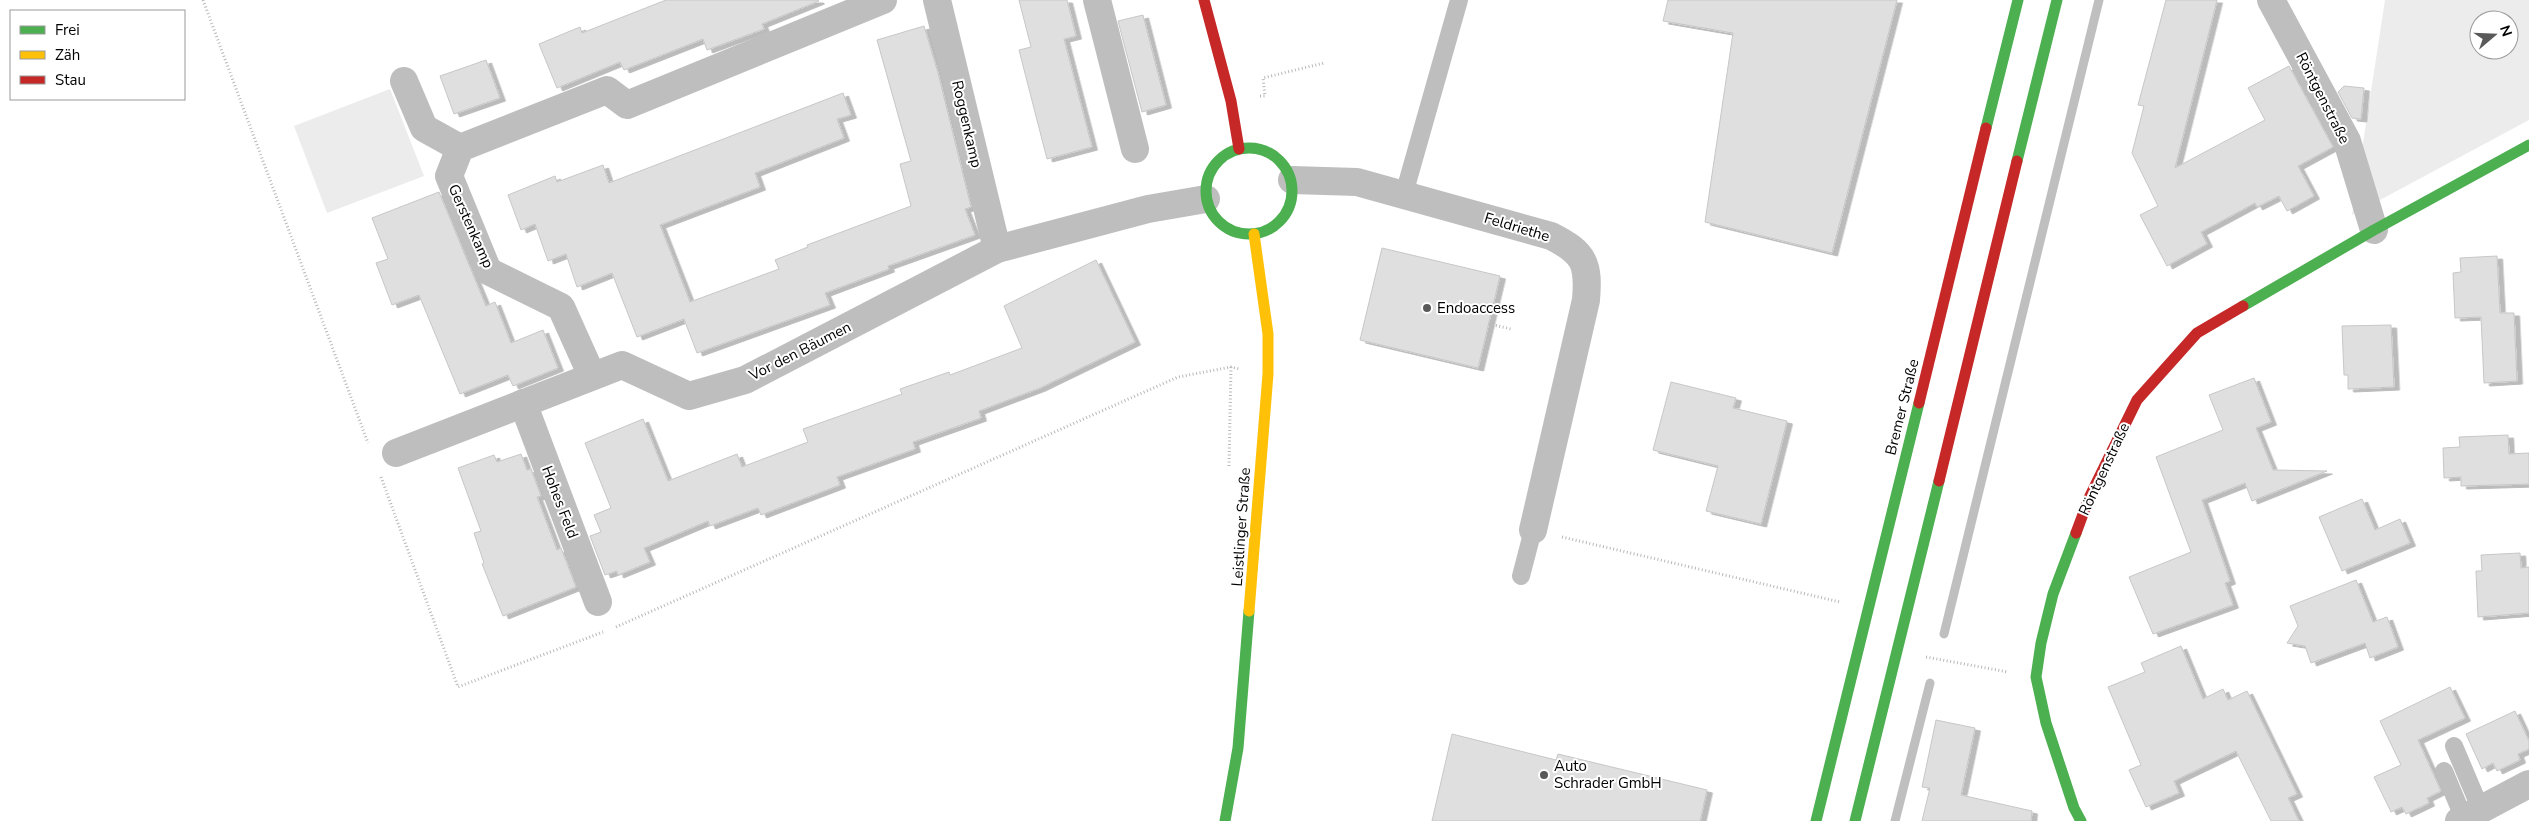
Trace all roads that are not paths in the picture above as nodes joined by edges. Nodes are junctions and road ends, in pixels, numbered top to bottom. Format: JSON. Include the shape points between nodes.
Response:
{"nodes":[{"id":1,"x":883,"y":0,"type":"edge"},
{"id":2,"x":937,"y":0,"type":"edge"},
{"id":3,"x":1097,"y":0,"type":"edge"},
{"id":4,"x":1204,"y":0,"type":"edge"},
{"id":5,"x":1459,"y":0,"type":"edge"},
{"id":6,"x":2018,"y":0,"type":"edge"},
{"id":7,"x":2058,"y":0,"type":"edge"},
{"id":8,"x":2271,"y":0,"type":"edge"},
{"id":9,"x":404,"y":81,"type":"dead end"},
{"id":10,"x":2529,"y":145,"type":"edge"},
{"id":11,"x":460,"y":148,"type":"junction"},
{"id":12,"x":1135,"y":149,"type":"dead end"},
{"id":13,"x":1239,"y":149,"type":"junction"},
{"id":14,"x":1292,"y":180,"type":"junction"},
{"id":15,"x":1404,"y":194,"type":"junction"},
{"id":16,"x":1206,"y":199,"type":"junction"},
{"id":17,"x":2374,"y":230,"type":"junction"},
{"id":18,"x":1254,"y":234,"type":"junction"},
{"id":19,"x":997,"y":249,"type":"junction"},
{"id":20,"x":592,"y":376,"type":"junction"},
{"id":21,"x":522,"y":403,"type":"junction"},
{"id":22,"x":387,"y":463,"type":"road end"},
{"id":23,"x":1533,"y":530,"type":"joint"},
{"id":24,"x":1521,"y":576,"type":"dead end"},
{"id":25,"x":598,"y":602,"type":"dead end"},
{"id":26,"x":2454,"y":746,"type":"dead end"},
{"id":27,"x":2444,"y":771,"type":"dead end"},
{"id":28,"x":2529,"y":784,"type":"edge"},
{"id":29,"x":2468,"y":817,"type":"edge"},
{"id":30,"x":1225,"y":821,"type":"edge"},
{"id":31,"x":1816,"y":821,"type":"edge"},
{"id":32,"x":1855,"y":821,"type":"edge"},
{"id":33,"x":2081,"y":821,"type":"edge"}],
"edges":[{"from":1,"to":11,"type":"street","via":[[627,105],[607,90]]},
{"from":2,"to":19,"type":"street","name":"Roggenkamp"},
{"from":3,"to":12,"type":"street"},
{"from":4,"to":13,"type":"street","via":[[1231,101]]},
{"from":5,"to":15,"type":"lane"},
{"from":6,"to":31,"type":"street","name":"Bremer Straße"},
{"from":7,"to":32,"type":"street"},
{"from":8,"to":17,"type":"street","name":"Röntgenstraße","via":[[2347,141]]},
{"from":9,"to":11,"type":"street","via":[[424,128]]},
{"from":10,"to":17,"type":"street","name":"Röntgenstraße"},
{"from":11,"to":20,"type":"street","name":"Gerstenkamp","via":[[449,176],[488,271],[561,306]]},
{"from":13,"to":14,"type":"street","via":[[1264,150],[1276,157]]},
{"from":13,"to":16,"type":"street","via":[[1216,163],[1206,185]]},
{"from":14,"to":15,"type":"street","name":"Feldriethe","via":[[1357,182]]},
{"from":14,"to":18,"type":"street","via":[[1291,202],[1281,221],[1270,230]]},
{"from":15,"to":23,"type":"street","name":"Feldriethe","via":[[1551,236],[1565,243],[1581,258],[1588,274],[1586,300]]},
{"from":16,"to":18,"type":"street","via":[[1224,226],[1234,232]]},
{"from":16,"to":19,"type":"street","name":"Vor den Bäumen","via":[[1148,209]]},
{"from":17,"to":33,"type":"street","name":"Röntgenstraße","via":[[2197,333],[2137,400],[2089,498],[2052,594],[2040,643],[2036,677],[2046,723]]},
{"from":18,"to":30,"type":"street","name":"Leistlinger Straße","via":[[1268,334],[1268,374],[1238,748]]},
{"from":19,"to":20,"type":"street","name":"Vor den Bäumen","via":[[745,380],[689,396],[622,365]]},
{"from":20,"to":21,"type":"street","name":"Vor den Bäumen"},
{"from":21,"to":22,"type":"street","name":"Vor den Bäumen"},
{"from":21,"to":25,"type":"street","name":"Hohes Feld"},
{"from":23,"to":24,"type":"lane"},
{"from":26,"to":29,"type":"lane"},
{"from":27,"to":29,"type":"lane"},
{"from":28,"to":29,"type":"street"}]}
